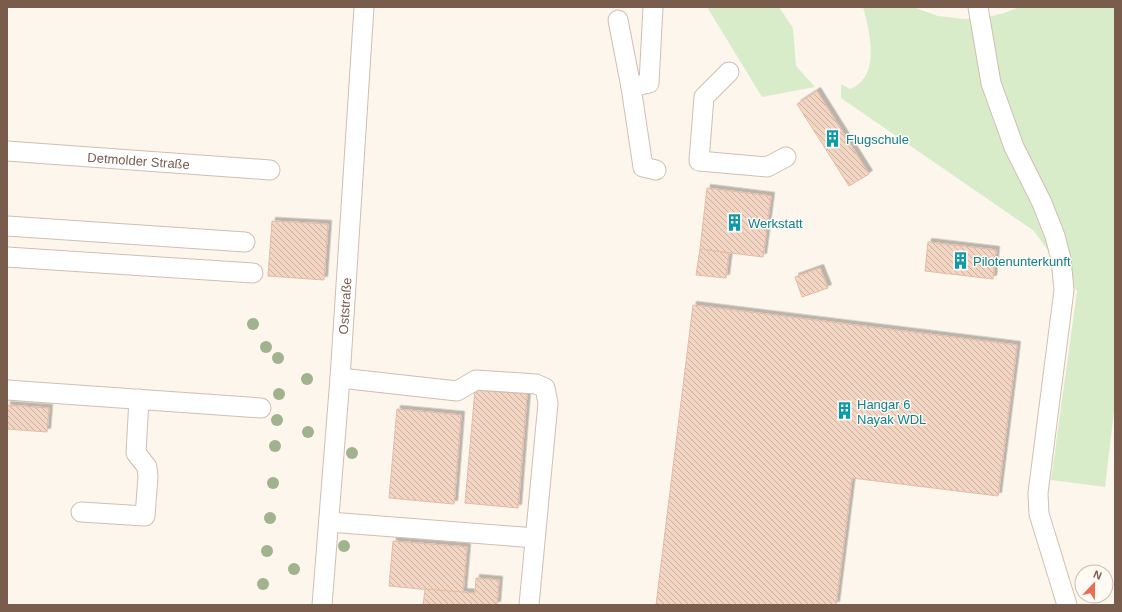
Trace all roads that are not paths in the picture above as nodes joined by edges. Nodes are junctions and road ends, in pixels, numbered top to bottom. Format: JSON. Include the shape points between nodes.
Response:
{"nodes":[{"id":1,"x":364,"y":7,"type":"edge"},
{"id":2,"x":653,"y":7,"type":"edge"},
{"id":3,"x":978,"y":7,"type":"edge"},
{"id":4,"x":618,"y":20,"type":"dead end"},
{"id":5,"x":729,"y":72,"type":"dead end"},
{"id":6,"x":630,"y":87,"type":"junction"},
{"id":7,"x":7,"y":151,"type":"edge"},
{"id":8,"x":786,"y":157,"type":"dead end"},
{"id":9,"x":270,"y":170,"type":"dead end"},
{"id":10,"x":656,"y":170,"type":"dead end"},
{"id":11,"x":7,"y":226,"type":"edge"},
{"id":12,"x":245,"y":242,"type":"dead end"},
{"id":13,"x":7,"y":257,"type":"edge"},
{"id":14,"x":253,"y":273,"type":"dead end"},
{"id":15,"x":340,"y":378,"type":"junction"},
{"id":16,"x":7,"y":390,"type":"edge"},
{"id":17,"x":139,"y":399,"type":"junction"},
{"id":18,"x":261,"y":408,"type":"dead end"},
{"id":19,"x":81,"y":512,"type":"dead end"},
{"id":20,"x":329,"y":522,"type":"junction"},
{"id":21,"x":535,"y":538,"type":"junction"},
{"id":22,"x":322,"y":605,"type":"edge"},
{"id":23,"x":529,"y":605,"type":"edge"},
{"id":24,"x":1067,"y":605,"type":"edge"}],
"edges":[{"from":1,"to":15,"type":"lane","name":"Oststraße"},
{"from":2,"to":6,"type":"lane","via":[[649,82]]},
{"from":3,"to":24,"type":"lane","via":[[992,83],[1014,147],[1042,202],[1061,259],[1064,290],[1038,493],[1039,514]]},
{"from":4,"to":6,"type":"lane"},
{"from":5,"to":8,"type":"lane","via":[[704,97],[699,160],[767,168]]},
{"from":6,"to":10,"type":"lane","via":[[643,166]]},
{"from":7,"to":9,"type":"lane","name":"Detmolder Straße"},
{"from":11,"to":12,"type":"lane"},
{"from":13,"to":14,"type":"lane"},
{"from":15,"to":20,"type":"lane","name":"Oststraße"},
{"from":15,"to":21,"type":"lane","via":[[457,391],[476,380],[536,384],[545,388],[548,403]]},
{"from":16,"to":17,"type":"lane"},
{"from":17,"to":18,"type":"lane"},
{"from":17,"to":19,"type":"lane","via":[[136,453],[147,467],[145,516]]},
{"from":20,"to":21,"type":"lane"},
{"from":20,"to":22,"type":"lane","name":"Oststraße"},
{"from":21,"to":23,"type":"lane"}]}
